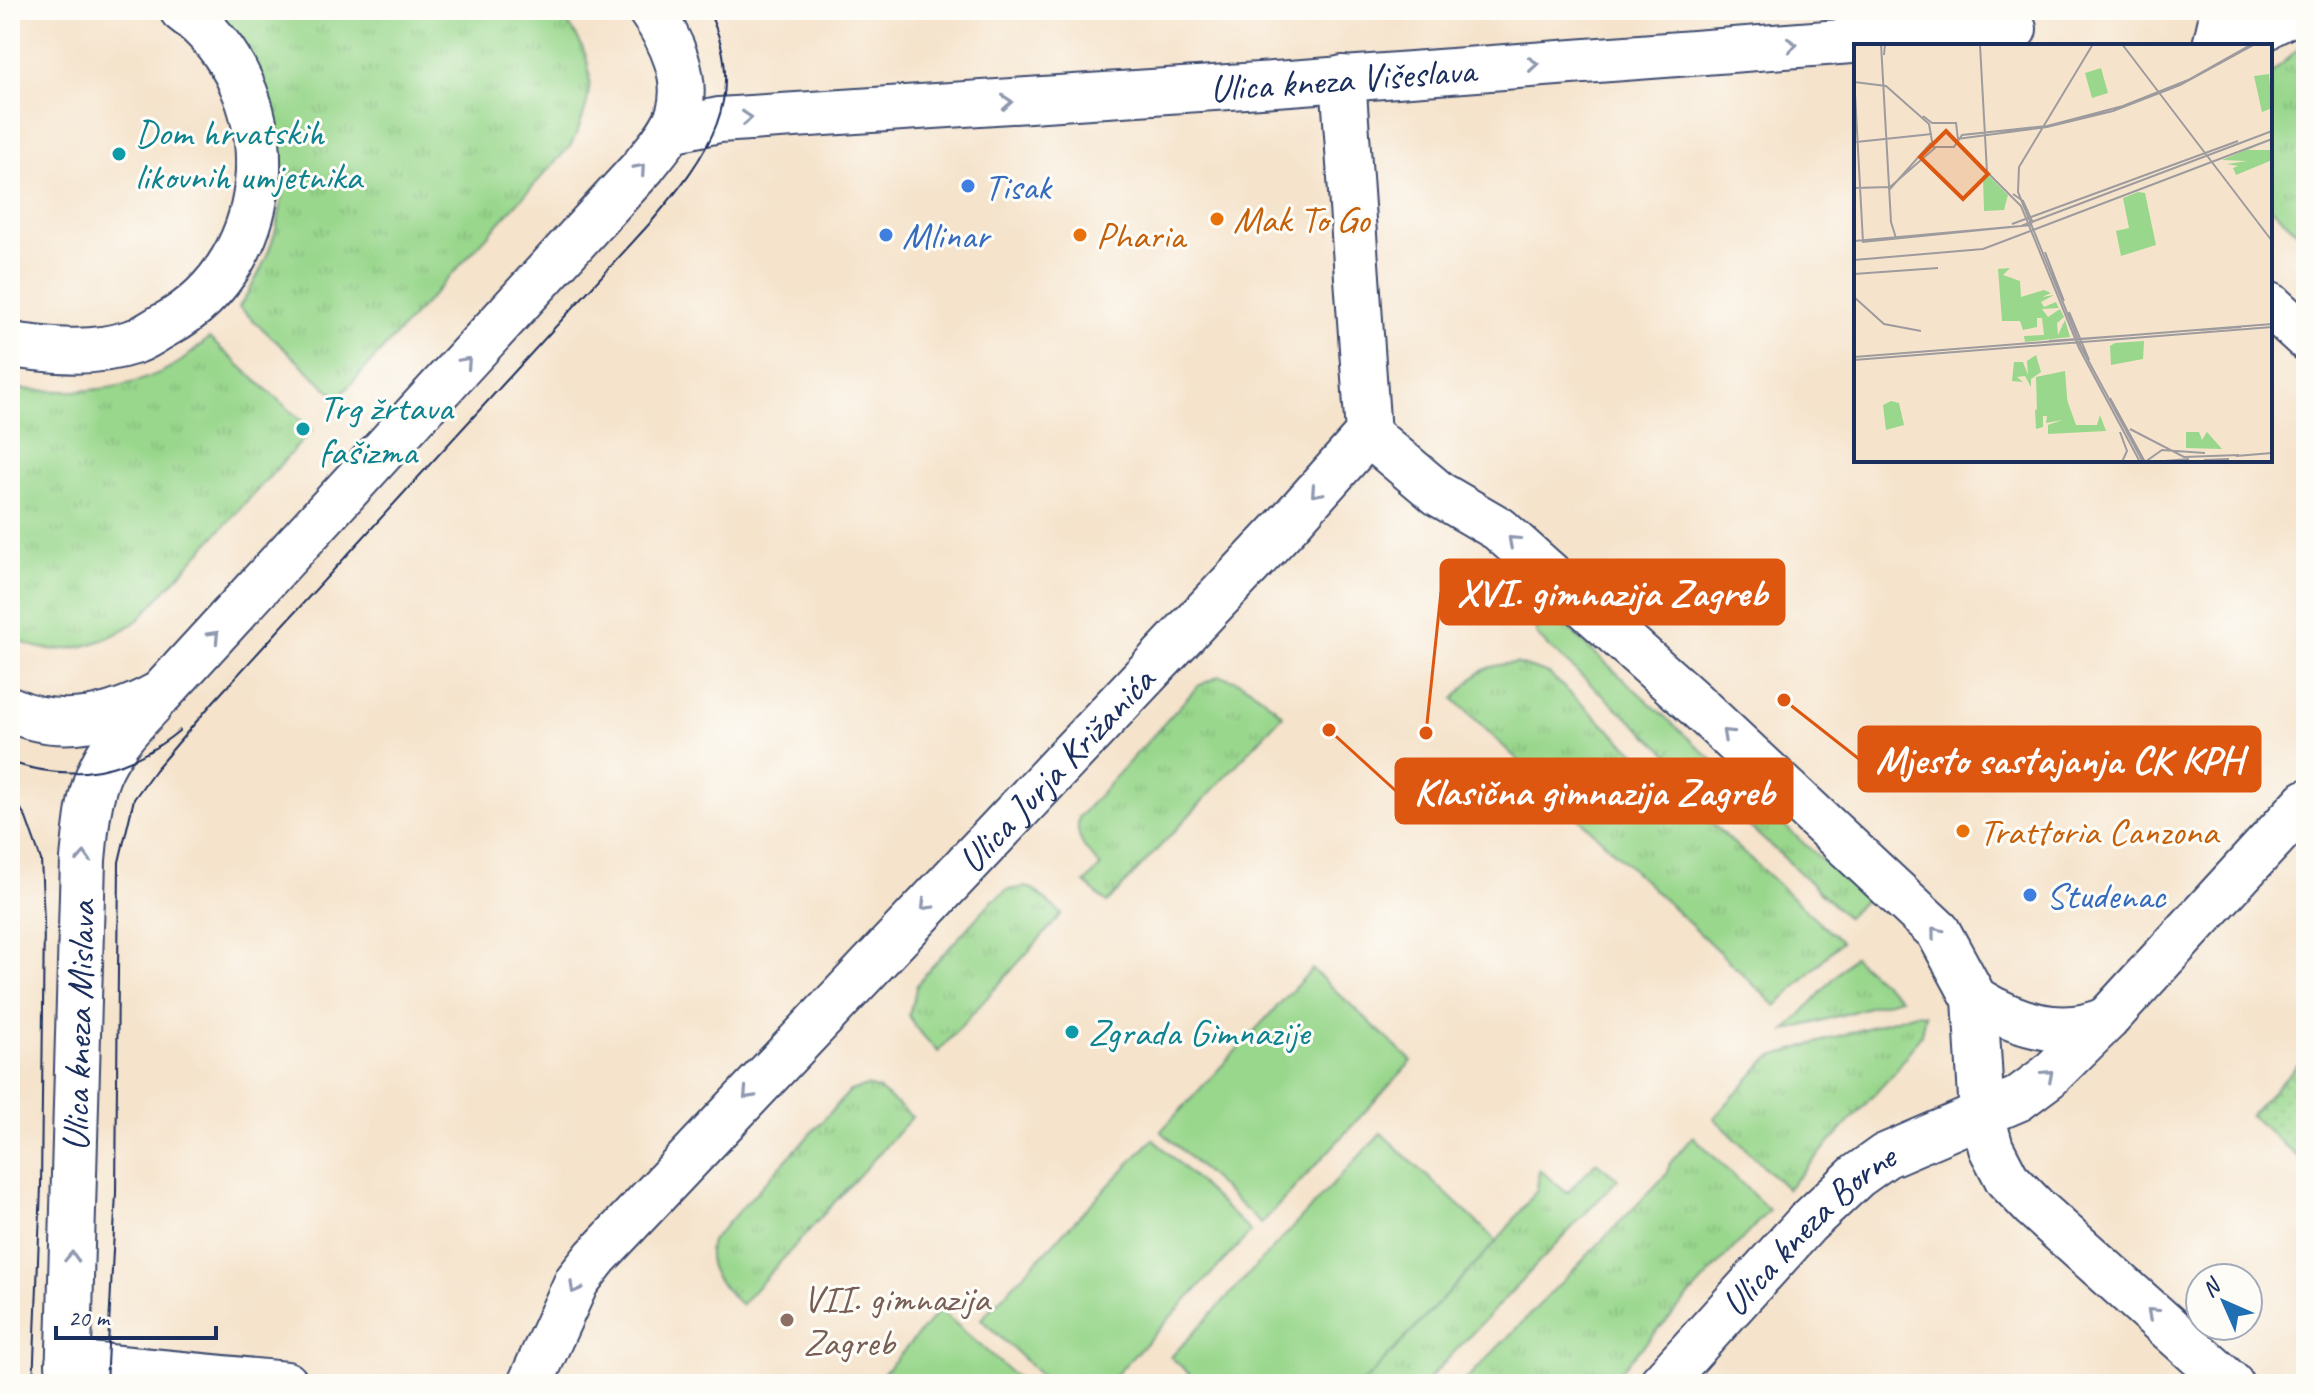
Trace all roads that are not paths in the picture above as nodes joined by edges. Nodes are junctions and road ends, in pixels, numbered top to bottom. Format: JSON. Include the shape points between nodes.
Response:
{"nodes":[{"id":1,"x":182,"y":10,"type":"edge"},
{"id":2,"x":650,"y":10,"type":"edge"},
{"id":3,"x":2220,"y":10,"type":"edge"},
{"id":4,"x":2298,"y":10,"type":"edge"},
{"id":5,"x":2016,"y":28,"type":"edge"},
{"id":6,"x":2215,"y":44,"type":"edge"},
{"id":7,"x":2243,"y":44,"type":"edge"},
{"id":8,"x":1343,"y":78,"type":"junction"},
{"id":9,"x":671,"y":130,"type":"junction"},
{"id":10,"x":2272,"y":307,"type":"edge"},
{"id":11,"x":2306,"y":338,"type":"edge"},
{"id":12,"x":10,"y":343,"type":"edge"},
{"id":13,"x":1368,"y":434,"type":"junction"},
{"id":14,"x":161,"y":693,"type":"junction"},
{"id":15,"x":10,"y":709,"type":"edge"},
{"id":16,"x":2306,"y":802,"type":"edge"},
{"id":17,"x":1975,"y":999,"type":"junction"},
{"id":18,"x":2107,"y":1019,"type":"junction"},
{"id":19,"x":1982,"y":1115,"type":"junction"},
{"id":20,"x":68,"y":1374,"type":"edge"},
{"id":21,"x":286,"y":1384,"type":"edge"},
{"id":22,"x":530,"y":1384,"type":"edge"},
{"id":23,"x":1661,"y":1384,"type":"edge"},
{"id":24,"x":2231,"y":1384,"type":"edge"}],
"edges":[{"from":1,"to":12,"type":"street","via":[[218,44],[243,83],[257,128],[259,175],[251,222],[225,273],[185,314],[134,342],[77,353]]},
{"from":2,"to":9,"type":"street","via":[[669,40],[679,75],[682,99]]},
{"from":3,"to":6,"type":"street"},
{"from":4,"to":7,"type":"street"},
{"from":8,"to":5,"type":"street","name":"Ulica kneza Višeslava","one_way":true},
{"from":9,"to":8,"type":"street","name":"Ulica kneza Višeslava","one_way":true,"via":[[719,120]]},
{"from":8,"to":13,"type":"street"},
{"from":14,"to":9,"type":"street","one_way":true,"via":[[621,192]]},
{"from":10,"to":11,"type":"street"},
{"from":17,"to":13,"type":"street","one_way":true,"via":[[1938,931],[1730,736],[1499,529],[1439,494]]},
{"from":13,"to":22,"type":"street","name":"Ulica Jurja Križanića","one_way":true,"via":[[606,1246],[577,1281]]},
{"from":14,"to":15,"type":"street","via":[[132,709],[84,721],[55,722]]},
{"from":20,"to":14,"type":"street","name":"Ulica kneza Mislava","one_way":true,"via":[[86,826],[107,753]]},
{"from":16,"to":18,"type":"street","name":"Ulica kneza Borne"},
{"from":17,"to":18,"type":"street","via":[[1999,1014],[2059,1030]]},
{"from":17,"to":19,"type":"street"},
{"from":19,"to":18,"type":"street","name":"Ulica kneza Borne","one_way":true,"via":[[2033,1089]]},
{"from":19,"to":23,"type":"street","name":"Ulica kneza Borne","via":[[1885,1156],[1857,1176],[1807,1223]]},
{"from":24,"to":19,"type":"street","one_way":true,"via":[[2007,1179]]},
{"from":20,"to":21,"type":"street"}]}
